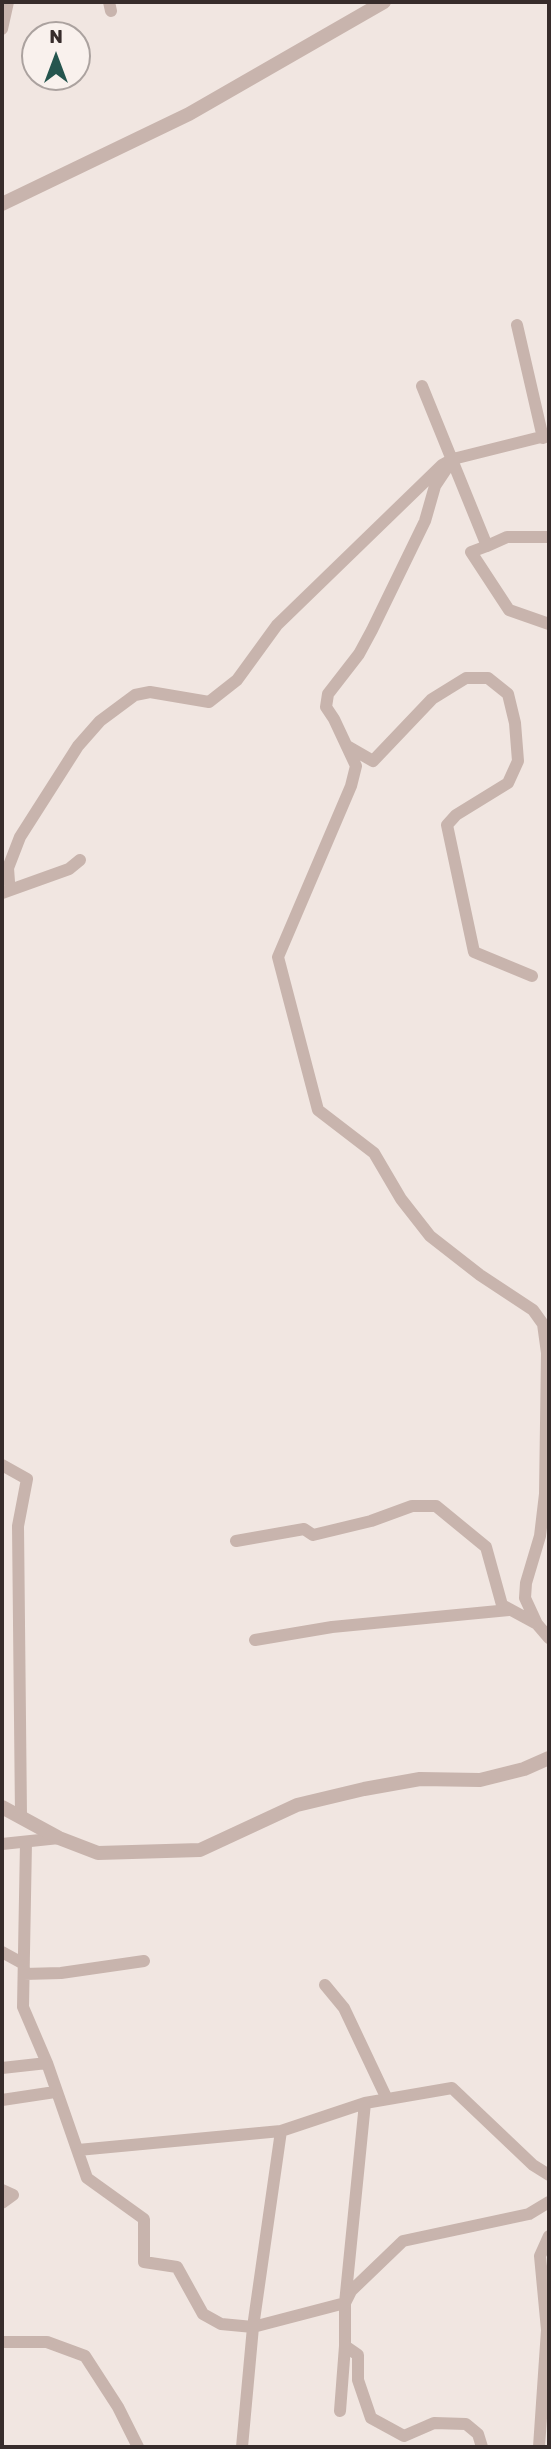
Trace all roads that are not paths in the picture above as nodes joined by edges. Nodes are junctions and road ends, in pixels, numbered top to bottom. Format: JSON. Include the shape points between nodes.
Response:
{"nodes":[{"id":1,"x":8,"y":2,"type":"edge"},
{"id":2,"x":384,"y":2,"type":"edge"},
{"id":3,"x":2,"y":29,"type":"edge"},
{"id":4,"x":2,"y":204,"type":"edge"},
{"id":5,"x":517,"y":325,"type":"dead end"},
{"id":6,"x":422,"y":386,"type":"dead end"},
{"id":7,"x":546,"y":437,"type":"edge"},
{"id":8,"x":453,"y":459,"type":"junction"},
{"id":9,"x":549,"y":537,"type":"edge"},
{"id":10,"x":486,"y":546,"type":"junction"},
{"id":11,"x":549,"y":624,"type":"edge"},
{"id":12,"x":345,"y":745,"type":"junction"},
{"id":13,"x":80,"y":860,"type":"dead end"},
{"id":14,"x":5,"y":888,"type":"edge"},
{"id":15,"x":532,"y":976,"type":"dead end"},
{"id":16,"x":546,"y":1322,"type":"edge"},
{"id":17,"x":2,"y":1465,"type":"edge"},
{"id":18,"x":236,"y":1541,"type":"dead end"},
{"id":19,"x":509,"y":1610,"type":"junction"},
{"id":20,"x":537,"y":1624,"type":"junction"},
{"id":21,"x":549,"y":1638,"type":"edge"},
{"id":22,"x":255,"y":1640,"type":"dead end"},
{"id":23,"x":549,"y":1758,"type":"edge"},
{"id":24,"x":2,"y":1807,"type":"edge"},
{"id":25,"x":21,"y":1816,"type":"junction"},
{"id":26,"x":59,"y":1838,"type":"junction"},
{"id":27,"x":26,"y":1842,"type":"junction"},
{"id":28,"x":2,"y":1844,"type":"edge"},
{"id":29,"x":2,"y":1952,"type":"edge"},
{"id":30,"x":144,"y":1961,"type":"dead end"},
{"id":31,"x":23,"y":1969,"type":"junction"},
{"id":32,"x":325,"y":1985,"type":"dead end"},
{"id":33,"x":47,"y":2063,"type":"junction"},
{"id":34,"x":2,"y":2068,"type":"edge"},
{"id":35,"x":55,"y":2092,"type":"junction"},
{"id":36,"x":387,"y":2099,"type":"junction"},
{"id":37,"x":2,"y":2100,"type":"edge"},
{"id":38,"x":365,"y":2103,"type":"junction"},
{"id":39,"x":281,"y":2131,"type":"junction"},
{"id":40,"x":78,"y":2150,"type":"junction"},
{"id":41,"x":549,"y":2175,"type":"edge"},
{"id":42,"x":2,"y":2190,"type":"edge"},
{"id":43,"x":549,"y":2202,"type":"edge"},
{"id":44,"x":2,"y":2203,"type":"edge"},
{"id":45,"x":549,"y":2236,"type":"edge"},
{"id":46,"x":345,"y":2303,"type":"junction"},
{"id":47,"x":253,"y":2327,"type":"junction"},
{"id":48,"x":2,"y":2342,"type":"edge"},
{"id":49,"x":345,"y":2346,"type":"junction"},
{"id":50,"x":340,"y":2411,"type":"dead end"},
{"id":51,"x":138,"y":2447,"type":"edge"},
{"id":52,"x":243,"y":2447,"type":"edge"},
{"id":53,"x":482,"y":2447,"type":"edge"},
{"id":54,"x":539,"y":2447,"type":"edge"}],
"edges":[{"from":1,"to":3,"type":"street"},
{"from":2,"to":4,"type":"street","via":[[189,114]]},
{"from":5,"to":7,"type":"street"},
{"from":6,"to":8,"type":"street"},
{"from":7,"to":8,"type":"street"},
{"from":8,"to":10,"type":"street"},
{"from":8,"to":12,"type":"street","via":[[435,486],[425,521],[372,630],[328,694],[326,707]]},
{"from":8,"to":14,"type":"street","via":[[284,618],[237,680],[209,702],[150,692],[135,695],[100,721],[78,746],[20,837]]},
{"from":9,"to":10,"type":"street","via":[[507,537]]},
{"from":10,"to":11,"type":"street","via":[[471,552],[509,610]]},
{"from":12,"to":15,"type":"street","via":[[373,761],[432,699],[466,678],[488,678],[508,694],[518,761],[508,783],[447,825],[474,952]]},
{"from":12,"to":16,"type":"street","via":[[356,765],[351,786],[278,957],[318,1110],[374,1153],[430,1236]]},
{"from":13,"to":14,"type":"street","via":[[69,869]]},
{"from":16,"to":20,"type":"street","via":[[544,1494],[540,1536],[524,1598]]},
{"from":17,"to":25,"type":"street","via":[[26,1477],[27,1482],[18,1526]]},
{"from":18,"to":19,"type":"street","via":[[304,1529],[313,1535],[412,1506],[436,1506],[486,1547],[502,1605]]},
{"from":19,"to":20,"type":"street"},
{"from":19,"to":22,"type":"street"},
{"from":20,"to":21,"type":"street"},
{"from":23,"to":26,"type":"street","via":[[480,1780],[420,1779],[297,1805],[200,1850],[98,1853]]},
{"from":24,"to":25,"type":"street"},
{"from":25,"to":26,"type":"street"},
{"from":26,"to":27,"type":"street"},
{"from":27,"to":28,"type":"street"},
{"from":27,"to":31,"type":"street"},
{"from":29,"to":31,"type":"street"},
{"from":30,"to":31,"type":"street","via":[[61,1973]]},
{"from":31,"to":33,"type":"street","via":[[23,2007]]},
{"from":32,"to":36,"type":"street","via":[[344,2008]]},
{"from":33,"to":34,"type":"street"},
{"from":33,"to":35,"type":"street"},
{"from":35,"to":37,"type":"street"},
{"from":35,"to":40,"type":"street"},
{"from":36,"to":38,"type":"street"},
{"from":36,"to":41,"type":"street","via":[[452,2088]]},
{"from":38,"to":39,"type":"street"},
{"from":38,"to":46,"type":"street"},
{"from":39,"to":40,"type":"street"},
{"from":39,"to":47,"type":"street"},
{"from":40,"to":47,"type":"street","via":[[87,2178],[144,2219],[144,2262],[177,2267],[203,2314],[220,2325]]},
{"from":42,"to":44,"type":"street","via":[[13,2195]]},
{"from":43,"to":46,"type":"street","via":[[529,2214],[403,2241],[351,2291]]},
{"from":45,"to":54,"type":"street","via":[[540,2256],[547,2330]]},
{"from":46,"to":47,"type":"street"},
{"from":46,"to":49,"type":"street"},
{"from":47,"to":52,"type":"street"},
{"from":48,"to":51,"type":"street","via":[[47,2342],[85,2356]]},
{"from":49,"to":50,"type":"street"},
{"from":49,"to":53,"type":"street","via":[[358,2355],[358,2379],[371,2418],[404,2436],[434,2423],[466,2424],[478,2434]]}]}
